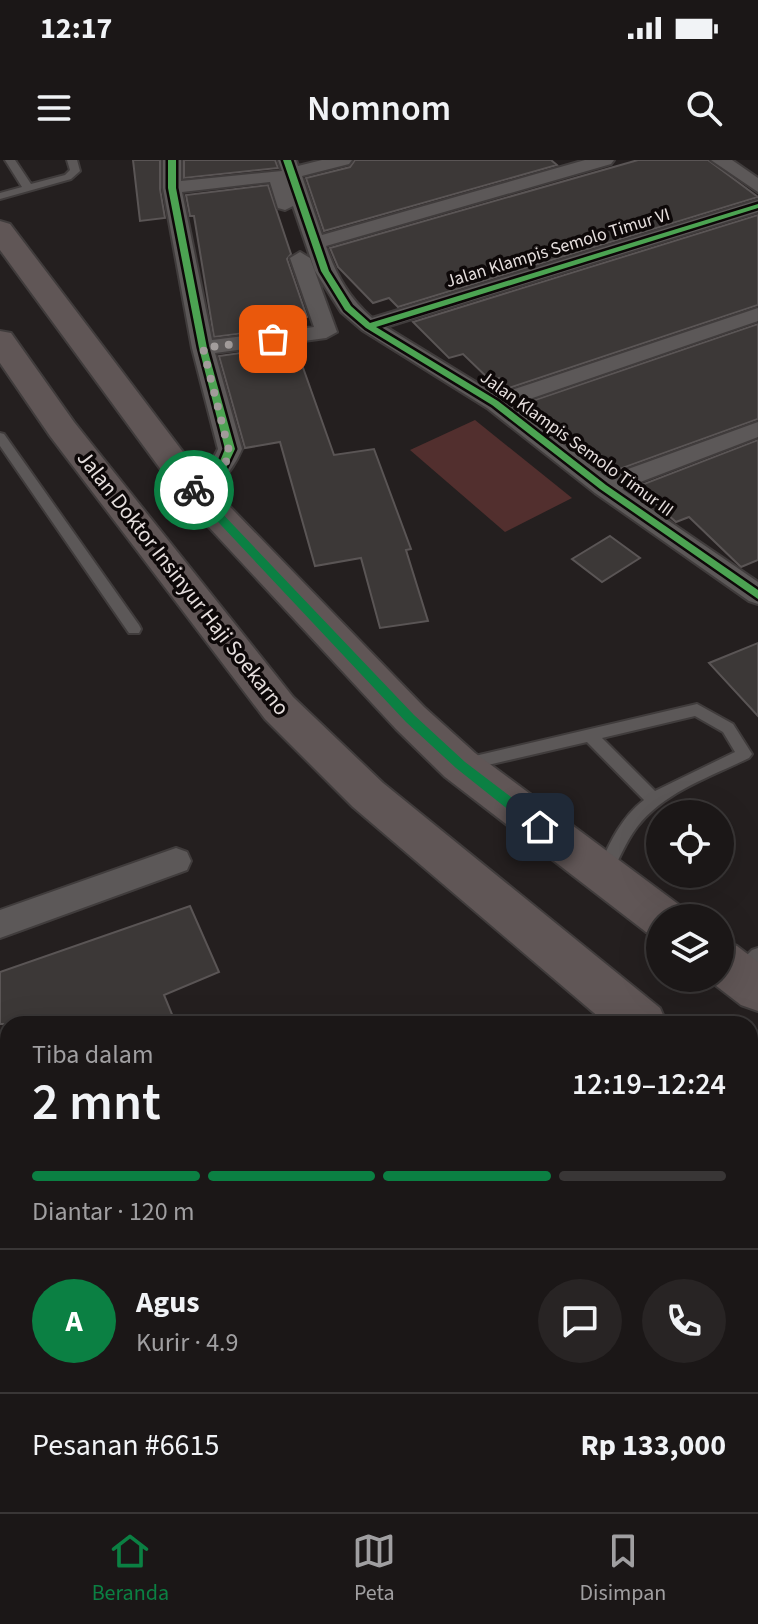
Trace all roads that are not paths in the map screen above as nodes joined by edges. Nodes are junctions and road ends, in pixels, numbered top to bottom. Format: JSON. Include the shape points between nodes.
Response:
{"nodes":[{"id":1,"x":10,"y":160,"type":"edge"},
{"id":2,"x":72,"y":160,"type":"edge"},
{"id":3,"x":172,"y":160,"type":"edge"},
{"id":4,"x":343,"y":160,"type":"edge"},
{"id":5,"x":605,"y":160,"type":"edge"},
{"id":6,"x":720,"y":160,"type":"edge"},
{"id":7,"x":285,"y":170,"type":"edge"},
{"id":8,"x":758,"y":186,"type":"edge"},
{"id":9,"x":28,"y":188,"type":"junction"},
{"id":10,"x":172,"y":188,"type":"junction"},
{"id":11,"x":0,"y":196,"type":"edge"},
{"id":12,"x":758,"y":206,"type":"edge"},
{"id":13,"x":0,"y":230,"type":"edge"},
{"id":14,"x":315,"y":243,"type":"junction"},
{"id":15,"x":758,"y":314,"type":"edge"},
{"id":16,"x":369,"y":326,"type":"junction"},
{"id":17,"x":0,"y":340,"type":"edge"},
{"id":18,"x":203,"y":348,"type":"junction"},
{"id":19,"x":495,"y":403,"type":"junction"},
{"id":20,"x":758,"y":429,"type":"edge"},
{"id":21,"x":0,"y":437,"type":"edge"},
{"id":22,"x":603,"y":487,"type":"junction"},
{"id":23,"x":193,"y":489,"type":"junction"},
{"id":24,"x":758,"y":595,"type":"edge"},
{"id":25,"x":134,"y":629,"type":"dead end"},
{"id":26,"x":591,"y":736,"type":"junction"},
{"id":27,"x":460,"y":765,"type":"junction"},
{"id":28,"x":652,"y":798,"type":"junction"},
{"id":29,"x":176,"y":861,"type":"dead end"},
{"id":30,"x":603,"y":874,"type":"junction"},
{"id":31,"x":646,"y":906,"type":"edge"},
{"id":32,"x":0,"y":924,"type":"edge"},
{"id":33,"x":633,"y":1016,"type":"edge"}],
"edges":[{"from":1,"to":9,"type":"lane"},
{"from":2,"to":9,"type":"lane","via":[[75,171],[68,177]]},
{"from":3,"to":10,"type":"street"},
{"from":4,"to":7,"type":"street"},
{"from":5,"to":14,"type":"street"},
{"from":6,"to":8,"type":"street"},
{"from":7,"to":10,"type":"street"},
{"from":7,"to":14,"type":"street","name":"Jalan Klampis Semolo Timur III"},
{"from":7,"to":18,"type":"street","via":[[295,243],[326,332]]},
{"from":9,"to":11,"type":"lane"},
{"from":10,"to":18,"type":"street"},
{"from":12,"to":16,"type":"street","name":"Jalan Klampis Semolo Timur VI"},
{"from":13,"to":23,"type":"main road"},
{"from":14,"to":16,"type":"street","name":"Jalan Klampis Semolo Timur III","via":[[336,293]]},
{"from":15,"to":19,"type":"street"},
{"from":16,"to":19,"type":"street","name":"Jalan Klampis Semolo Timur III"},
{"from":17,"to":33,"type":"main road","name":"Jalan Doktor Insinyur Haji Soekarno","via":[[62,429],[279,708],[368,795]]},
{"from":18,"to":23,"type":"street","via":[[230,455],[222,468]]},
{"from":19,"to":22,"type":"street","name":"Jalan Klampis Semolo Timur III"},
{"from":20,"to":22,"type":"street"},
{"from":21,"to":25,"type":"lane"},
{"from":22,"to":24,"type":"street","name":"Jalan Klampis Semolo Timur III"},
{"from":23,"to":27,"type":"main road"},
{"from":26,"to":27,"type":"lane"},
{"from":26,"to":28,"type":"lane"},
{"from":26,"to":28,"type":"lane","via":[[697,710],[738,740],[744,754]]},
{"from":27,"to":30,"type":"main road"},
{"from":28,"to":30,"type":"lane","via":[[630,823]]},
{"from":29,"to":32,"type":"street"},
{"from":30,"to":31,"type":"main road"}]}
